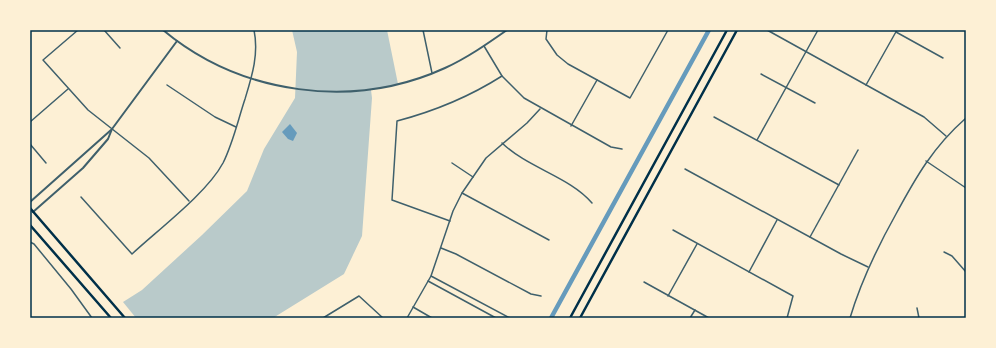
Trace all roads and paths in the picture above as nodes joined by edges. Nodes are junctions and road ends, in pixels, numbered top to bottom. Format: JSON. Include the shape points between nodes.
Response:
{"nodes":[{"id":1,"x":78,"y":30,"type":"edge"},
{"id":2,"x":104,"y":30,"type":"edge"},
{"id":3,"x":163,"y":30,"type":"edge"},
{"id":4,"x":254,"y":30,"type":"edge"},
{"id":5,"x":423,"y":30,"type":"edge"},
{"id":6,"x":507,"y":30,"type":"edge"},
{"id":7,"x":668,"y":30,"type":"edge"},
{"id":8,"x":727,"y":30,"type":"edge"},
{"id":9,"x":737,"y":30,"type":"edge"},
{"id":10,"x":766,"y":30,"type":"edge"},
{"id":11,"x":818,"y":30,"type":"edge"},
{"id":12,"x":546,"y":31,"type":"edge"},
{"id":13,"x":896,"y":31,"type":"edge"},
{"id":14,"x":176,"y":41,"type":"junction"},
{"id":15,"x":484,"y":46,"type":"junction"},
{"id":16,"x":120,"y":48,"type":"dead end"},
{"id":17,"x":806,"y":52,"type":"junction"},
{"id":18,"x":943,"y":58,"type":"dead end"},
{"id":19,"x":432,"y":73,"type":"junction"},
{"id":20,"x":761,"y":74,"type":"dead end"},
{"id":21,"x":502,"y":76,"type":"junction"},
{"id":22,"x":251,"y":79,"type":"junction"},
{"id":23,"x":597,"y":80,"type":"junction"},
{"id":24,"x":167,"y":85,"type":"dead end"},
{"id":25,"x":866,"y":85,"type":"junction"},
{"id":26,"x":786,"y":87,"type":"junction"},
{"id":27,"x":68,"y":89,"type":"junction"},
{"id":28,"x":815,"y":103,"type":"dead end"},
{"id":29,"x":540,"y":109,"type":"junction"},
{"id":30,"x":714,"y":117,"type":"dead end"},
{"id":31,"x":966,"y":118,"type":"edge"},
{"id":32,"x":30,"y":122,"type":"edge"},
{"id":33,"x":571,"y":126,"type":"junction"},
{"id":34,"x":236,"y":127,"type":"junction"},
{"id":35,"x":112,"y":129,"type":"junction"},
{"id":36,"x":946,"y":136,"type":"junction"},
{"id":37,"x":757,"y":140,"type":"junction"},
{"id":38,"x":30,"y":144,"type":"edge"},
{"id":39,"x":502,"y":144,"type":"junction"},
{"id":40,"x":622,"y":149,"type":"dead end"},
{"id":41,"x":858,"y":150,"type":"dead end"},
{"id":42,"x":926,"y":161,"type":"junction"},
{"id":43,"x":46,"y":163,"type":"dead end"},
{"id":44,"x":452,"y":163,"type":"dead end"},
{"id":45,"x":685,"y":169,"type":"dead end"},
{"id":46,"x":473,"y":177,"type":"junction"},
{"id":47,"x":839,"y":185,"type":"junction"},
{"id":48,"x":966,"y":188,"type":"edge"},
{"id":49,"x":462,"y":193,"type":"junction"},
{"id":50,"x":81,"y":197,"type":"dead end"},
{"id":51,"x":30,"y":202,"type":"edge"},
{"id":52,"x":189,"y":202,"type":"junction"},
{"id":53,"x":592,"y":203,"type":"dead end"},
{"id":54,"x":30,"y":208,"type":"edge"},
{"id":55,"x":32,"y":212,"type":"edge"},
{"id":56,"x":777,"y":220,"type":"junction"},
{"id":57,"x":450,"y":221,"type":"junction"},
{"id":58,"x":30,"y":225,"type":"edge"},
{"id":59,"x":673,"y":230,"type":"dead end"},
{"id":60,"x":810,"y":238,"type":"junction"},
{"id":61,"x":549,"y":240,"type":"dead end"},
{"id":62,"x":30,"y":242,"type":"edge"},
{"id":63,"x":697,"y":244,"type":"junction"},
{"id":64,"x":441,"y":248,"type":"junction"},
{"id":65,"x":944,"y":252,"type":"dead end"},
{"id":66,"x":868,"y":267,"type":"junction"},
{"id":67,"x":749,"y":272,"type":"junction"},
{"id":68,"x":966,"y":272,"type":"edge"},
{"id":69,"x":431,"y":276,"type":"junction"},
{"id":70,"x":428,"y":281,"type":"junction"},
{"id":71,"x":644,"y":282,"type":"dead end"},
{"id":72,"x":541,"y":296,"type":"dead end"},
{"id":73,"x":668,"y":296,"type":"junction"},
{"id":74,"x":413,"y":307,"type":"junction"},
{"id":75,"x":917,"y":308,"type":"dead end"},
{"id":76,"x":694,"y":310,"type":"junction"},
{"id":77,"x":92,"y":318,"type":"edge"},
{"id":78,"x":111,"y":318,"type":"edge"},
{"id":79,"x":125,"y":318,"type":"edge"},
{"id":80,"x":323,"y":318,"type":"edge"},
{"id":81,"x":383,"y":318,"type":"edge"},
{"id":82,"x":407,"y":318,"type":"edge"},
{"id":83,"x":432,"y":318,"type":"edge"},
{"id":84,"x":496,"y":318,"type":"edge"},
{"id":85,"x":510,"y":318,"type":"edge"},
{"id":86,"x":570,"y":318,"type":"edge"},
{"id":87,"x":580,"y":318,"type":"edge"},
{"id":88,"x":690,"y":318,"type":"edge"},
{"id":89,"x":709,"y":318,"type":"edge"},
{"id":90,"x":788,"y":318,"type":"edge"},
{"id":91,"x":850,"y":318,"type":"edge"},
{"id":92,"x":919,"y":318,"type":"edge"}],
"edges":[{"from":1,"to":27,"type":"street","via":[[43,60]]},
{"from":2,"to":16,"type":"street"},
{"from":3,"to":14,"type":"street"},
{"from":4,"to":22,"type":"street","via":[[256,54]]},
{"from":5,"to":19,"type":"street"},
{"from":6,"to":15,"type":"street"},
{"from":7,"to":23,"type":"street","via":[[630,98]]},
{"from":8,"to":86,"type":"main road"},
{"from":9,"to":87,"type":"main road"},
{"from":10,"to":17,"type":"street"},
{"from":11,"to":17,"type":"street"},
{"from":12,"to":23,"type":"street","via":[[546,39],[562,60]]},
{"from":13,"to":18,"type":"street"},
{"from":13,"to":25,"type":"street"},
{"from":14,"to":22,"type":"street","via":[[210,62]]},
{"from":14,"to":35,"type":"street"},
{"from":15,"to":19,"type":"street"},
{"from":15,"to":21,"type":"street"},
{"from":17,"to":25,"type":"street"},
{"from":17,"to":26,"type":"street"},
{"from":19,"to":22,"type":"street","via":[[385,87],[346,92],[295,89]]},
{"from":20,"to":26,"type":"street"},
{"from":21,"to":29,"type":"street","via":[[524,98]]},
{"from":21,"to":57,"type":"street","via":[[450,104],[397,121],[392,200]]},
{"from":22,"to":34,"type":"street"},
{"from":23,"to":33,"type":"street"},
{"from":24,"to":34,"type":"street","via":[[215,117]]},
{"from":25,"to":36,"type":"street","via":[[924,117]]},
{"from":26,"to":28,"type":"street"},
{"from":26,"to":37,"type":"street"},
{"from":27,"to":32,"type":"street"},
{"from":27,"to":35,"type":"street","via":[[88,110]]},
{"from":29,"to":33,"type":"street"},
{"from":29,"to":39,"type":"street"},
{"from":30,"to":37,"type":"street"},
{"from":31,"to":36,"type":"street"},
{"from":33,"to":40,"type":"street","via":[[611,147]]},
{"from":34,"to":52,"type":"street","via":[[219,170]]},
{"from":35,"to":51,"type":"street"},
{"from":35,"to":52,"type":"street","via":[[149,158]]},
{"from":35,"to":55,"type":"street","via":[[108,139],[83,168]]},
{"from":36,"to":42,"type":"street"},
{"from":37,"to":47,"type":"street"},
{"from":38,"to":43,"type":"street"},
{"from":39,"to":46,"type":"street","via":[[486,158]]},
{"from":39,"to":53,"type":"street","via":[[522,159],[584,193]]},
{"from":41,"to":47,"type":"street"},
{"from":42,"to":48,"type":"street"},
{"from":42,"to":66,"type":"street"},
{"from":44,"to":46,"type":"street"},
{"from":45,"to":56,"type":"street"},
{"from":46,"to":49,"type":"street"},
{"from":47,"to":60,"type":"street"},
{"from":49,"to":57,"type":"street"},
{"from":49,"to":61,"type":"street"},
{"from":50,"to":52,"type":"street","via":[[132,254]]},
{"from":54,"to":55,"type":"main road"},
{"from":55,"to":79,"type":"main road"},
{"from":56,"to":60,"type":"street"},
{"from":56,"to":67,"type":"street"},
{"from":57,"to":64,"type":"street"},
{"from":58,"to":78,"type":"main road"},
{"from":59,"to":63,"type":"street"},
{"from":60,"to":66,"type":"street"},
{"from":62,"to":77,"type":"street","via":[[71,289]]},
{"from":63,"to":67,"type":"street"},
{"from":63,"to":73,"type":"street"},
{"from":64,"to":69,"type":"street"},
{"from":64,"to":72,"type":"street","via":[[531,294]]},
{"from":65,"to":68,"type":"street","via":[[952,256]]},
{"from":66,"to":91,"type":"street"},
{"from":67,"to":90,"type":"street","via":[[793,296]]},
{"from":69,"to":70,"type":"street"},
{"from":69,"to":85,"type":"street"},
{"from":70,"to":74,"type":"street"},
{"from":70,"to":84,"type":"street"},
{"from":71,"to":73,"type":"street"},
{"from":73,"to":76,"type":"street"},
{"from":74,"to":82,"type":"street"},
{"from":74,"to":83,"type":"street"},
{"from":75,"to":92,"type":"street"},
{"from":76,"to":88,"type":"street"},
{"from":76,"to":89,"type":"street"},
{"from":80,"to":81,"type":"street","via":[[360,296]]}]}
